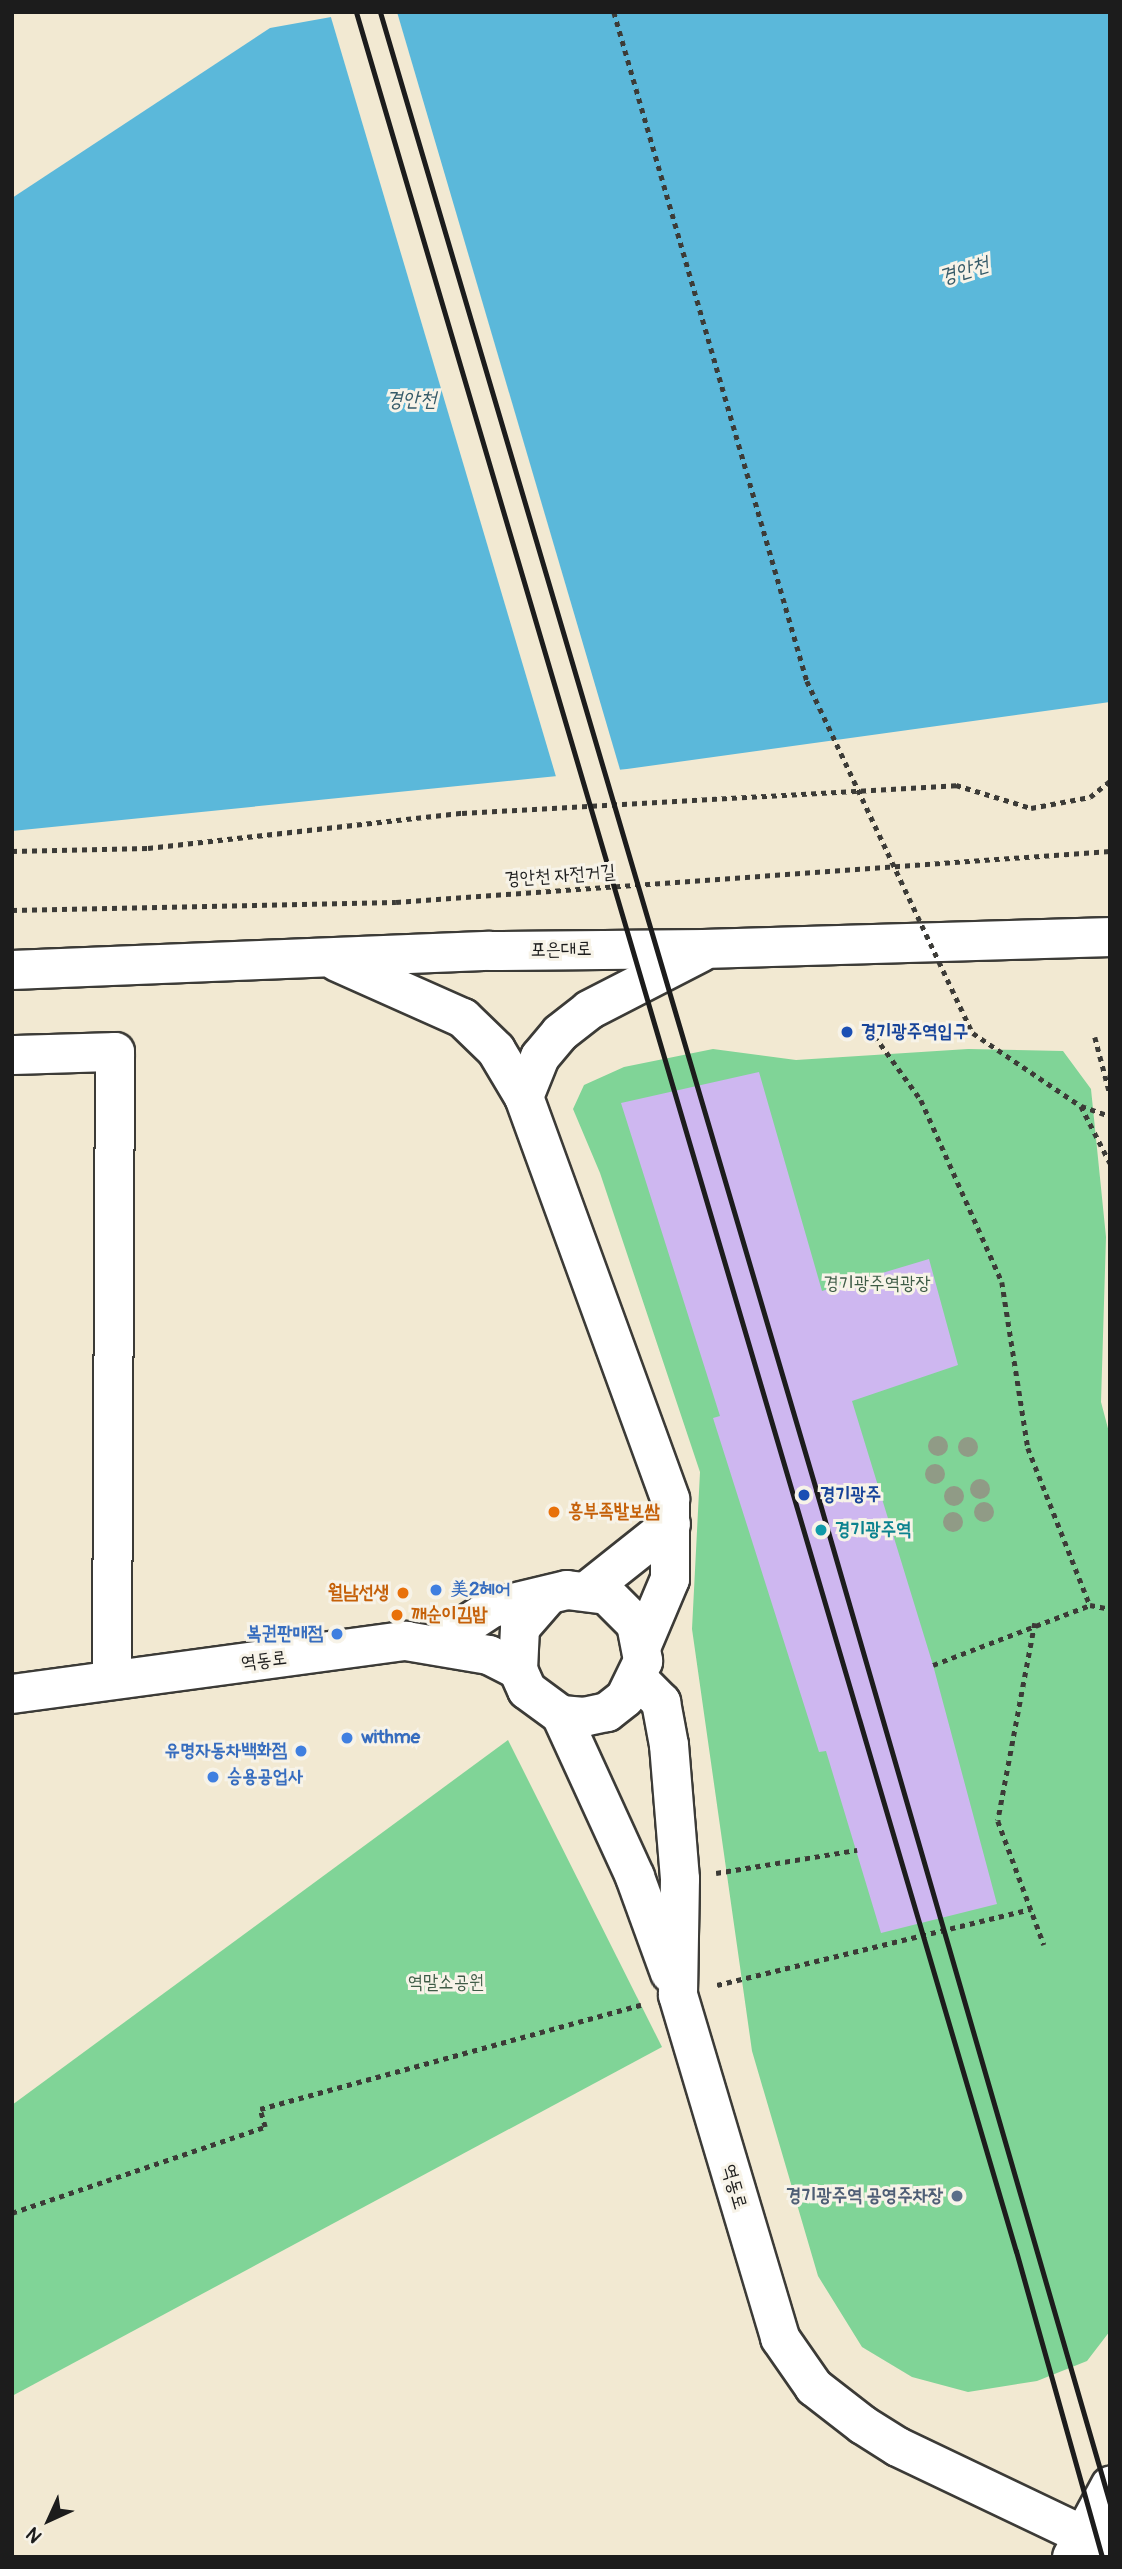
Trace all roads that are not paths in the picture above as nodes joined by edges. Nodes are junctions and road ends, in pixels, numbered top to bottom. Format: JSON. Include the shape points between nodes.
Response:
{"nodes":[{"id":1,"x":1110,"y":937,"type":"edge"},
{"id":2,"x":705,"y":950,"type":"junction"},
{"id":3,"x":332,"y":959,"type":"junction"},
{"id":4,"x":12,"y":970,"type":"edge"},
{"id":5,"x":12,"y":1055,"type":"edge"},
{"id":6,"x":524,"y":1097,"type":"junction"},
{"id":7,"x":671,"y":1524,"type":"junction"},
{"id":8,"x":588,"y":1590,"type":"junction"},
{"id":9,"x":547,"y":1597,"type":"junction"},
{"id":10,"x":437,"y":1644,"type":"junction"},
{"id":11,"x":640,"y":1661,"type":"junction"},
{"id":12,"x":518,"y":1670,"type":"junction"},
{"id":13,"x":112,"y":1677,"type":"junction"},
{"id":14,"x":12,"y":1694,"type":"edge"},
{"id":15,"x":561,"y":1715,"type":"junction"},
{"id":16,"x":678,"y":1995,"type":"junction"},
{"id":17,"x":1110,"y":2486,"type":"edge"},
{"id":18,"x":1088,"y":2547,"type":"edge"}],
"edges":[{"from":1,"to":2,"type":"street","name":"포은대로"},
{"from":2,"to":3,"type":"street","name":"포은대로","via":[[490,951]]},
{"from":2,"to":6,"type":"street","via":[[589,1010],[560,1033],[540,1057]]},
{"from":3,"to":4,"type":"street","name":"포은대로"},
{"from":3,"to":6,"type":"street","via":[[463,1018],[496,1050]]},
{"from":5,"to":13,"type":"street","via":[[115,1052]]},
{"from":6,"to":7,"type":"street","via":[[663,1469]]},
{"from":7,"to":8,"type":"street"},
{"from":7,"to":11,"type":"street","via":[[670,1579]]},
{"from":8,"to":9,"type":"street"},
{"from":8,"to":11,"type":"street","name":"역동로","via":[[624,1607]]},
{"from":9,"to":10,"type":"street","via":[[492,1608]]},
{"from":9,"to":12,"type":"street","via":[[520,1628]]},
{"from":10,"to":12,"type":"street","name":"역동로","via":[[489,1655]]},
{"from":10,"to":13,"type":"street","name":"역동로","via":[[406,1641]]},
{"from":11,"to":15,"type":"street","via":[[625,1698],[607,1712]]},
{"from":11,"to":16,"type":"street","name":"역동로","via":[[663,1713],[680,1879]]},
{"from":12,"to":15,"type":"street","via":[[527,1690]]},
{"from":13,"to":14,"type":"street","name":"역동로"},
{"from":15,"to":16,"type":"street","via":[[635,1877]]},
{"from":16,"to":18,"type":"street","name":"역동로","via":[[768,2304],[796,2365],[833,2406],[898,2447]]},
{"from":17,"to":18,"type":"street"}]}
